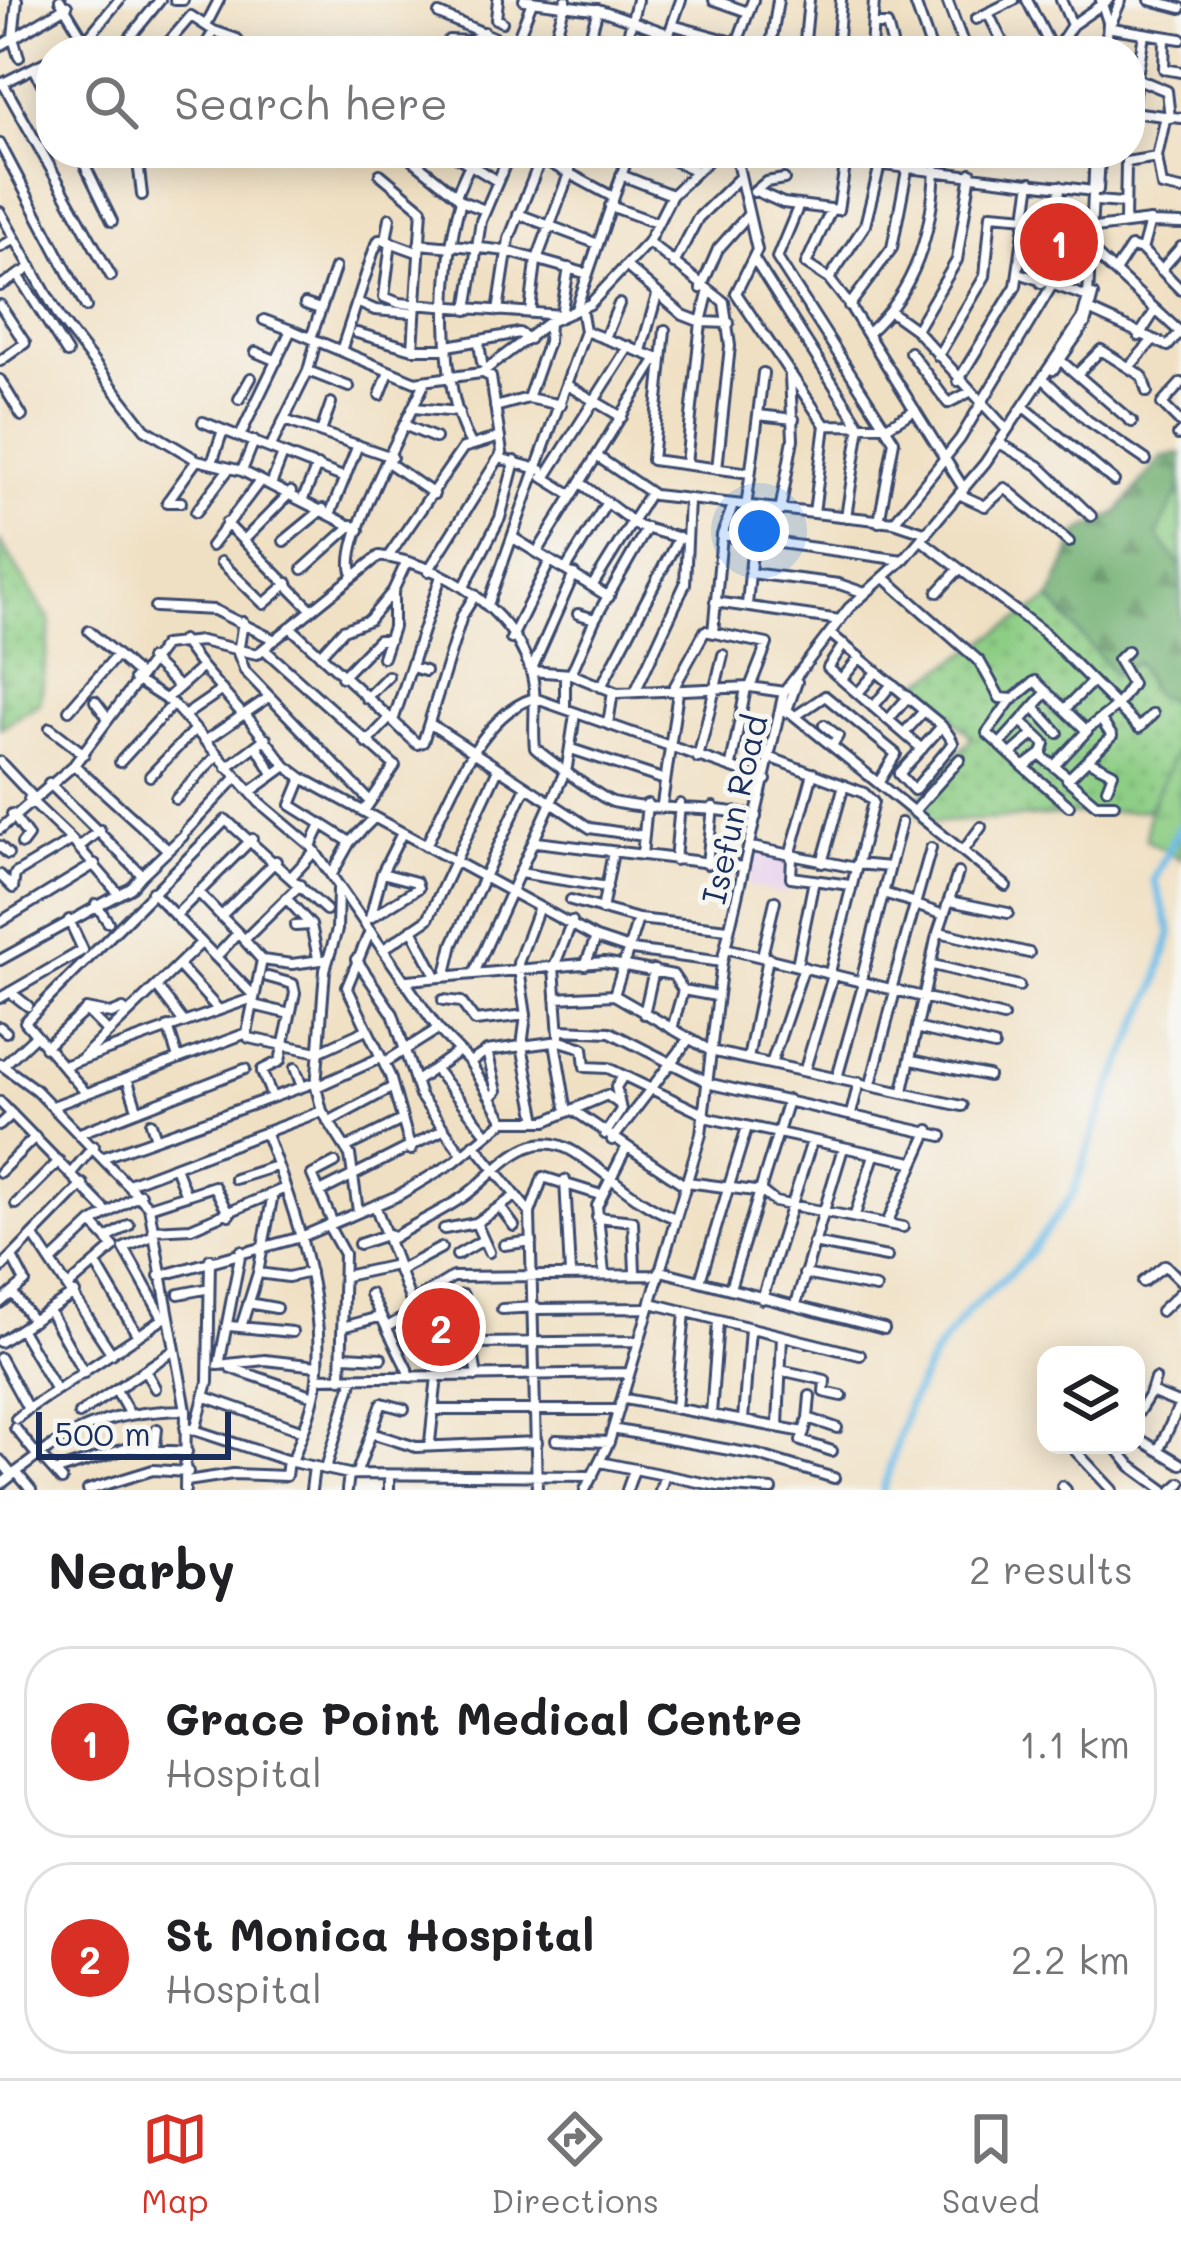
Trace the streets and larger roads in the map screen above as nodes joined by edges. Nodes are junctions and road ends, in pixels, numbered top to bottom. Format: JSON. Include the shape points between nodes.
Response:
{"nodes":[{"id":1,"x":17,"y":0,"type":"edge"},
{"id":2,"x":119,"y":0,"type":"edge"},
{"id":3,"x":160,"y":0,"type":"edge"},
{"id":4,"x":219,"y":0,"type":"edge"},
{"id":5,"x":498,"y":0,"type":"edge"},
{"id":6,"x":637,"y":0,"type":"edge"},
{"id":7,"x":681,"y":0,"type":"edge"},
{"id":8,"x":714,"y":0,"type":"edge"},
{"id":9,"x":753,"y":0,"type":"edge"},
{"id":10,"x":778,"y":0,"type":"edge"},
{"id":11,"x":809,"y":0,"type":"edge"},
{"id":12,"x":841,"y":0,"type":"edge"},
{"id":13,"x":874,"y":0,"type":"edge"},
{"id":14,"x":914,"y":0,"type":"edge"},
{"id":15,"x":947,"y":0,"type":"edge"},
{"id":16,"x":1014,"y":0,"type":"edge"},
{"id":17,"x":1027,"y":0,"type":"edge"},
{"id":18,"x":1061,"y":0,"type":"edge"},
{"id":19,"x":1120,"y":0,"type":"edge"},
{"id":20,"x":1150,"y":0,"type":"edge"},
{"id":21,"x":528,"y":1,"type":"edge"},
{"id":22,"x":1104,"y":1,"type":"edge"},
{"id":23,"x":565,"y":3,"type":"edge"},
{"id":24,"x":68,"y":4,"type":"edge"},
{"id":25,"x":601,"y":6,"type":"edge"},
{"id":26,"x":991,"y":8,"type":"edge"},
{"id":27,"x":1181,"y":8,"type":"edge"},
{"id":28,"x":748,"y":12,"type":"junction"},
{"id":29,"x":439,"y":14,"type":"dead end"},
{"id":30,"x":630,"y":18,"type":"junction"},
{"id":31,"x":976,"y":19,"type":"dead end"},
{"id":32,"x":502,"y":22,"type":"dead end"},
{"id":33,"x":1112,"y":24,"type":"junction"},
{"id":34,"x":1072,"y":25,"type":"junction"},
{"id":35,"x":872,"y":26,"type":"junction"},
{"id":36,"x":210,"y":28,"type":"junction"},
{"id":37,"x":670,"y":29,"type":"junction"},
{"id":38,"x":484,"y":32,"type":"junction"},
{"id":39,"x":1144,"y":34,"type":"joint"},
{"id":40,"x":84,"y":36,"type":"edge"},
{"id":41,"x":94,"y":36,"type":"edge"},
{"id":42,"x":131,"y":36,"type":"edge"},
{"id":43,"x":174,"y":36,"type":"edge"},
{"id":44,"x":207,"y":36,"type":"edge"},
{"id":45,"x":230,"y":36,"type":"edge"},
{"id":46,"x":478,"y":36,"type":"edge"},
{"id":47,"x":491,"y":36,"type":"edge"},
{"id":48,"x":517,"y":36,"type":"edge"},
{"id":49,"x":555,"y":36,"type":"edge"},
{"id":50,"x":591,"y":36,"type":"edge"},
{"id":51,"x":627,"y":36,"type":"edge"},
{"id":52,"x":668,"y":36,"type":"edge"},
{"id":53,"x":695,"y":36,"type":"edge"},
{"id":54,"x":739,"y":36,"type":"edge"},
{"id":55,"x":772,"y":36,"type":"edge"},
{"id":56,"x":805,"y":36,"type":"edge"},
{"id":57,"x":837,"y":36,"type":"edge"},
{"id":58,"x":872,"y":36,"type":"edge"},
{"id":59,"x":890,"y":36,"type":"edge"},
{"id":60,"x":927,"y":36,"type":"edge"},
{"id":61,"x":960,"y":36,"type":"edge"},
{"id":62,"x":1046,"y":36,"type":"edge"},
{"id":63,"x":1064,"y":36,"type":"edge"},
{"id":64,"x":1108,"y":36,"type":"edge"},
{"id":65,"x":1111,"y":36,"type":"edge"},
{"id":66,"x":13,"y":38,"type":"junction"},
{"id":67,"x":1165,"y":38,"type":"junction"},
{"id":68,"x":1181,"y":40,"type":"edge"},
{"id":69,"x":0,"y":46,"type":"edge"},
{"id":70,"x":19,"y":57,"type":"dead end"},
{"id":71,"x":34,"y":68,"type":"joint"},
{"id":72,"x":36,"y":72,"type":"edge"},
{"id":73,"x":1181,"y":72,"type":"edge"},
{"id":74,"x":1145,"y":82,"type":"edge"},
{"id":75,"x":2,"y":84,"type":"edge"},
{"id":76,"x":1145,"y":116,"type":"edge"},
{"id":77,"x":1181,"y":118,"type":"edge"},
{"id":78,"x":1167,"y":120,"type":"junction"},
{"id":79,"x":0,"y":144,"type":"edge"},
{"id":80,"x":36,"y":144,"type":"edge"},
{"id":81,"x":1157,"y":157,"type":"junction"},
{"id":82,"x":1145,"y":159,"type":"edge"},
{"id":83,"x":50,"y":168,"type":"edge"},
{"id":84,"x":86,"y":168,"type":"edge"},
{"id":85,"x":139,"y":168,"type":"edge"},
{"id":86,"x":422,"y":168,"type":"edge"},
{"id":87,"x":469,"y":168,"type":"joint"},
{"id":88,"x":503,"y":168,"type":"edge"},
{"id":89,"x":533,"y":168,"type":"edge"},
{"id":90,"x":564,"y":168,"type":"edge"},
{"id":91,"x":624,"y":168,"type":"edge"},
{"id":92,"x":690,"y":168,"type":"edge"},
{"id":93,"x":700,"y":168,"type":"edge"},
{"id":94,"x":738,"y":168,"type":"edge"},
{"id":95,"x":845,"y":168,"type":"edge"},
{"id":96,"x":879,"y":168,"type":"edge"},
{"id":97,"x":900,"y":168,"type":"edge"},
{"id":98,"x":931,"y":168,"type":"edge"},
{"id":99,"x":1095,"y":168,"type":"edge"},
{"id":100,"x":1097,"y":168,"type":"edge"},
{"id":101,"x":1125,"y":168,"type":"edge"},
{"id":102,"x":935,"y":169,"type":"junction"},
{"id":103,"x":570,"y":171,"type":"junction"},
{"id":104,"x":697,"y":171,"type":"junction"},
{"id":105,"x":971,"y":173,"type":"junction"},
{"id":106,"x":380,"y":175,"type":"dead end"},
{"id":107,"x":621,"y":175,"type":"junction"},
{"id":108,"x":740,"y":177,"type":"junction"},
{"id":109,"x":784,"y":178,"type":"dead end"},
{"id":110,"x":497,"y":181,"type":"junction"},
{"id":111,"x":1031,"y":182,"type":"junction"},
{"id":112,"x":1060,"y":186,"type":"junction"},
{"id":113,"x":1181,"y":190,"type":"edge"},
{"id":114,"x":756,"y":191,"type":"junction"},
{"id":115,"x":1093,"y":191,"type":"junction"},
{"id":116,"x":142,"y":195,"type":"dead end"},
{"id":117,"x":672,"y":195,"type":"junction"},
{"id":118,"x":611,"y":196,"type":"junction"},
{"id":119,"x":745,"y":196,"type":"junction"},
{"id":120,"x":458,"y":198,"type":"junction"},
{"id":121,"x":1097,"y":202,"type":"junction"},
{"id":122,"x":1122,"y":203,"type":"junction"},
{"id":123,"x":799,"y":206,"type":"junction"},
{"id":124,"x":485,"y":210,"type":"junction"},
{"id":125,"x":831,"y":210,"type":"junction"},
{"id":126,"x":0,"y":212,"type":"edge"},
{"id":127,"x":518,"y":214,"type":"junction"},
{"id":128,"x":752,"y":217,"type":"junction"},
{"id":129,"x":1028,"y":217,"type":"junction"},
{"id":130,"x":390,"y":218,"type":"dead end"},
{"id":131,"x":112,"y":221,"type":"dead end"},
{"id":132,"x":1125,"y":222,"type":"junction"},
{"id":133,"x":657,"y":223,"type":"junction"},
{"id":134,"x":1151,"y":223,"type":"junction"},
{"id":135,"x":1181,"y":224,"type":"edge"},
{"id":136,"x":547,"y":227,"type":"junction"},
{"id":137,"x":1095,"y":228,"type":"junction"},
{"id":138,"x":15,"y":239,"type":"junction"},
{"id":139,"x":388,"y":241,"type":"junction"},
{"id":140,"x":648,"y":242,"type":"junction"},
{"id":141,"x":598,"y":244,"type":"junction"},
{"id":142,"x":453,"y":246,"type":"junction"},
{"id":143,"x":0,"y":247,"type":"edge"},
{"id":144,"x":476,"y":247,"type":"junction"},
{"id":145,"x":418,"y":248,"type":"junction"},
{"id":146,"x":1142,"y":250,"type":"junction"},
{"id":147,"x":1180,"y":250,"type":"edge"},
{"id":148,"x":507,"y":251,"type":"junction"},
{"id":149,"x":1095,"y":254,"type":"junction"},
{"id":150,"x":1053,"y":255,"type":"junction"},
{"id":151,"x":1070,"y":258,"type":"dead end"},
{"id":152,"x":754,"y":259,"type":"junction"},
{"id":153,"x":536,"y":262,"type":"junction"},
{"id":154,"x":674,"y":264,"type":"junction"},
{"id":155,"x":626,"y":266,"type":"junction"},
{"id":156,"x":32,"y":267,"type":"junction"},
{"id":157,"x":1115,"y":267,"type":"junction"},
{"id":158,"x":335,"y":268,"type":"dead end"},
{"id":159,"x":569,"y":268,"type":"junction"},
{"id":160,"x":1161,"y":270,"type":"junction"},
{"id":161,"x":1019,"y":273,"type":"junction"},
{"id":162,"x":587,"y":274,"type":"junction"},
{"id":163,"x":18,"y":275,"type":"junction"},
{"id":164,"x":111,"y":276,"type":"dead end"},
{"id":165,"x":829,"y":279,"type":"junction"},
{"id":166,"x":1047,"y":285,"type":"junction"},
{"id":167,"x":0,"y":286,"type":"edge"},
{"id":168,"x":1181,"y":290,"type":"edge"},
{"id":169,"x":704,"y":291,"type":"junction"},
{"id":170,"x":657,"y":294,"type":"junction"},
{"id":171,"x":1088,"y":297,"type":"junction"},
{"id":172,"x":357,"y":302,"type":"junction"},
{"id":173,"x":305,"y":304,"type":"dead end"},
{"id":174,"x":619,"y":304,"type":"dead end"},
{"id":175,"x":0,"y":305,"type":"edge"},
{"id":176,"x":850,"y":306,"type":"junction"},
{"id":177,"x":86,"y":307,"type":"dead end"},
{"id":178,"x":447,"y":308,"type":"junction"},
{"id":179,"x":320,"y":309,"type":"junction"},
{"id":180,"x":414,"y":309,"type":"junction"},
{"id":181,"x":578,"y":309,"type":"junction"},
{"id":182,"x":467,"y":310,"type":"junction"},
{"id":183,"x":498,"y":311,"type":"junction"},
{"id":184,"x":1090,"y":311,"type":"junction"},
{"id":185,"x":1155,"y":311,"type":"junction"},
{"id":186,"x":530,"y":312,"type":"junction"},
{"id":187,"x":891,"y":312,"type":"junction"},
{"id":188,"x":561,"y":315,"type":"junction"},
{"id":189,"x":264,"y":320,"type":"dead end"},
{"id":190,"x":549,"y":322,"type":"junction"},
{"id":191,"x":701,"y":322,"type":"junction"},
{"id":192,"x":730,"y":323,"type":"junction"},
{"id":193,"x":291,"y":330,"type":"junction"},
{"id":194,"x":665,"y":330,"type":"dead end"},
{"id":195,"x":916,"y":330,"type":"junction"},
{"id":196,"x":585,"y":331,"type":"junction"},
{"id":197,"x":357,"y":333,"type":"dead end"},
{"id":198,"x":868,"y":333,"type":"junction"},
{"id":199,"x":1180,"y":333,"type":"edge"},
{"id":200,"x":1139,"y":336,"type":"junction"},
{"id":201,"x":605,"y":338,"type":"junction"},
{"id":202,"x":529,"y":339,"type":"junction"},
{"id":203,"x":314,"y":340,"type":"junction"},
{"id":204,"x":1151,"y":342,"type":"junction"},
{"id":205,"x":479,"y":343,"type":"junction"},
{"id":206,"x":629,"y":346,"type":"junction"},
{"id":207,"x":448,"y":348,"type":"junction"},
{"id":208,"x":413,"y":349,"type":"junction"},
{"id":209,"x":341,"y":351,"type":"junction"},
{"id":210,"x":641,"y":351,"type":"junction"},
{"id":211,"x":256,"y":352,"type":"dead end"},
{"id":212,"x":910,"y":352,"type":"dead end"},
{"id":213,"x":67,"y":353,"type":"dead end"},
{"id":214,"x":938,"y":356,"type":"junction"},
{"id":215,"x":659,"y":359,"type":"junction"},
{"id":216,"x":0,"y":361,"type":"edge"},
{"id":217,"x":277,"y":361,"type":"junction"},
{"id":218,"x":1061,"y":361,"type":"junction"},
{"id":219,"x":1130,"y":366,"type":"junction"},
{"id":220,"x":308,"y":371,"type":"junction"},
{"id":221,"x":485,"y":371,"type":"junction"},
{"id":222,"x":389,"y":372,"type":"junction"},
{"id":223,"x":763,"y":373,"type":"dead end"},
{"id":224,"x":790,"y":374,"type":"junction"},
{"id":225,"x":1078,"y":374,"type":"junction"},
{"id":226,"x":251,"y":379,"type":"dead end"},
{"id":227,"x":452,"y":379,"type":"junction"},
{"id":228,"x":0,"y":380,"type":"edge"},
{"id":229,"x":1045,"y":380,"type":"junction"},
{"id":230,"x":958,"y":381,"type":"junction"},
{"id":231,"x":425,"y":382,"type":"junction"},
{"id":232,"x":568,"y":385,"type":"junction"},
{"id":233,"x":1180,"y":386,"type":"edge"},
{"id":234,"x":349,"y":387,"type":"dead end"},
{"id":235,"x":1147,"y":392,"type":"dead end"},
{"id":236,"x":968,"y":393,"type":"junction"},
{"id":237,"x":380,"y":395,"type":"dead end"},
{"id":238,"x":528,"y":398,"type":"junction"},
{"id":239,"x":594,"y":400,"type":"junction"},
{"id":240,"x":331,"y":404,"type":"dead end"},
{"id":241,"x":561,"y":405,"type":"junction"},
{"id":242,"x":982,"y":405,"type":"junction"},
{"id":243,"x":254,"y":407,"type":"junction"},
{"id":244,"x":495,"y":407,"type":"junction"},
{"id":245,"x":413,"y":408,"type":"junction"},
{"id":246,"x":1025,"y":408,"type":"junction"},
{"id":247,"x":915,"y":410,"type":"junction"},
{"id":248,"x":459,"y":412,"type":"junction"},
{"id":249,"x":758,"y":415,"type":"junction"},
{"id":250,"x":22,"y":416,"type":"dead end"},
{"id":251,"x":622,"y":417,"type":"junction"},
{"id":252,"x":794,"y":419,"type":"junction"},
{"id":253,"x":284,"y":420,"type":"junction"},
{"id":254,"x":202,"y":422,"type":"dead end"},
{"id":255,"x":1132,"y":422,"type":"dead end"},
{"id":256,"x":404,"y":425,"type":"junction"},
{"id":257,"x":825,"y":425,"type":"junction"},
{"id":258,"x":860,"y":426,"type":"junction"},
{"id":259,"x":887,"y":426,"type":"junction"},
{"id":260,"x":223,"y":430,"type":"junction"},
{"id":261,"x":1180,"y":430,"type":"edge"},
{"id":262,"x":1007,"y":431,"type":"junction"},
{"id":263,"x":321,"y":432,"type":"junction"},
{"id":264,"x":240,"y":436,"type":"junction"},
{"id":265,"x":501,"y":437,"type":"junction"},
{"id":266,"x":435,"y":438,"type":"dead end"},
{"id":267,"x":254,"y":441,"type":"junction"},
{"id":268,"x":471,"y":444,"type":"junction"},
{"id":269,"x":1001,"y":444,"type":"junction"},
{"id":270,"x":358,"y":445,"type":"junction"},
{"id":271,"x":270,"y":448,"type":"junction"},
{"id":272,"x":283,"y":454,"type":"junction"},
{"id":273,"x":598,"y":457,"type":"junction"},
{"id":274,"x":499,"y":458,"type":"junction"},
{"id":275,"x":197,"y":460,"type":"junction"},
{"id":276,"x":391,"y":460,"type":"junction"},
{"id":277,"x":944,"y":460,"type":"junction"},
{"id":278,"x":1146,"y":460,"type":"dead end"},
{"id":279,"x":515,"y":461,"type":"junction"},
{"id":280,"x":212,"y":464,"type":"junction"},
{"id":281,"x":686,"y":464,"type":"junction"},
{"id":282,"x":316,"y":466,"type":"junction"},
{"id":283,"x":229,"y":469,"type":"junction"},
{"id":284,"x":717,"y":469,"type":"junction"},
{"id":285,"x":242,"y":471,"type":"junction"},
{"id":286,"x":750,"y":473,"type":"junction"},
{"id":287,"x":542,"y":474,"type":"junction"},
{"id":288,"x":345,"y":478,"type":"junction"},
{"id":289,"x":260,"y":481,"type":"junction"},
{"id":290,"x":1114,"y":482,"type":"dead end"},
{"id":291,"x":581,"y":483,"type":"junction"},
{"id":292,"x":271,"y":485,"type":"junction"},
{"id":293,"x":291,"y":493,"type":"junction"},
{"id":294,"x":650,"y":493,"type":"junction"},
{"id":295,"x":964,"y":493,"type":"junction"},
{"id":296,"x":434,"y":494,"type":"junction"},
{"id":297,"x":572,"y":495,"type":"junction"},
{"id":298,"x":303,"y":499,"type":"junction"},
{"id":299,"x":688,"y":500,"type":"junction"},
{"id":300,"x":181,"y":502,"type":"dead end"},
{"id":301,"x":607,"y":502,"type":"junction"},
{"id":302,"x":733,"y":505,"type":"junction"},
{"id":303,"x":746,"y":508,"type":"junction"},
{"id":304,"x":327,"y":511,"type":"junction"},
{"id":305,"x":780,"y":511,"type":"junction"},
{"id":306,"x":196,"y":512,"type":"dead end"},
{"id":307,"x":544,"y":512,"type":"dead end"},
{"id":308,"x":814,"y":513,"type":"junction"},
{"id":309,"x":1091,"y":516,"type":"dead end"},
{"id":310,"x":845,"y":518,"type":"junction"},
{"id":311,"x":633,"y":521,"type":"junction"},
{"id":312,"x":879,"y":521,"type":"junction"},
{"id":313,"x":894,"y":523,"type":"junction"},
{"id":314,"x":226,"y":524,"type":"junction"},
{"id":315,"x":356,"y":527,"type":"junction"},
{"id":316,"x":553,"y":527,"type":"junction"},
{"id":317,"x":647,"y":528,"type":"junction"},
{"id":318,"x":722,"y":535,"type":"junction"},
{"id":319,"x":926,"y":537,"type":"junction"},
{"id":320,"x":245,"y":538,"type":"junction"},
{"id":321,"x":683,"y":538,"type":"junction"},
{"id":322,"x":515,"y":539,"type":"junction"},
{"id":323,"x":284,"y":541,"type":"dead end"},
{"id":324,"x":753,"y":541,"type":"junction"},
{"id":325,"x":1069,"y":542,"type":"dead end"},
{"id":326,"x":212,"y":547,"type":"dead end"},
{"id":327,"x":538,"y":551,"type":"junction"},
{"id":328,"x":388,"y":557,"type":"junction"},
{"id":329,"x":903,"y":560,"type":"junction"},
{"id":330,"x":550,"y":561,"type":"junction"},
{"id":331,"x":221,"y":562,"type":"dead end"},
{"id":332,"x":405,"y":565,"type":"junction"},
{"id":333,"x":302,"y":569,"type":"dead end"},
{"id":334,"x":959,"y":569,"type":"junction"},
{"id":335,"x":352,"y":572,"type":"junction"},
{"id":336,"x":428,"y":572,"type":"junction"},
{"id":337,"x":750,"y":573,"type":"junction"},
{"id":338,"x":574,"y":576,"type":"junction"},
{"id":339,"x":441,"y":577,"type":"junction"},
{"id":340,"x":887,"y":580,"type":"junction"},
{"id":341,"x":288,"y":583,"type":"junction"},
{"id":342,"x":593,"y":585,"type":"junction"},
{"id":343,"x":464,"y":587,"type":"junction"},
{"id":344,"x":393,"y":591,"type":"junction"},
{"id":345,"x":938,"y":592,"type":"dead end"},
{"id":346,"x":866,"y":593,"type":"junction"},
{"id":347,"x":476,"y":595,"type":"junction"},
{"id":348,"x":608,"y":597,"type":"junction"},
{"id":349,"x":716,"y":602,"type":"junction"},
{"id":350,"x":488,"y":605,"type":"junction"},
{"id":351,"x":747,"y":605,"type":"junction"},
{"id":352,"x":154,"y":608,"type":"dead end"},
{"id":353,"x":311,"y":609,"type":"junction"},
{"id":354,"x":578,"y":614,"type":"dead end"},
{"id":355,"x":595,"y":619,"type":"junction"},
{"id":356,"x":840,"y":620,"type":"junction"},
{"id":357,"x":243,"y":622,"type":"junction"},
{"id":358,"x":290,"y":627,"type":"junction"},
{"id":359,"x":88,"y":631,"type":"dead end"},
{"id":360,"x":712,"y":633,"type":"junction"},
{"id":361,"x":832,"y":635,"type":"junction"},
{"id":362,"x":511,"y":639,"type":"junction"},
{"id":363,"x":182,"y":640,"type":"junction"},
{"id":364,"x":275,"y":640,"type":"junction"},
{"id":365,"x":388,"y":640,"type":"junction"},
{"id":366,"x":844,"y":644,"type":"junction"},
{"id":367,"x":265,"y":650,"type":"junction"},
{"id":368,"x":1127,"y":651,"type":"dead end"},
{"id":369,"x":238,"y":653,"type":"junction"},
{"id":370,"x":117,"y":655,"type":"junction"},
{"id":371,"x":320,"y":656,"type":"junction"},
{"id":372,"x":723,"y":656,"type":"dead end"},
{"id":373,"x":383,"y":657,"type":"dead end"},
{"id":374,"x":860,"y":657,"type":"junction"},
{"id":375,"x":150,"y":659,"type":"junction"},
{"id":376,"x":202,"y":667,"type":"junction"},
{"id":377,"x":412,"y":667,"type":"junction"},
{"id":378,"x":425,"y":671,"type":"dead end"},
{"id":379,"x":531,"y":671,"type":"junction"},
{"id":380,"x":877,"y":671,"type":"junction"},
{"id":381,"x":568,"y":675,"type":"junction"},
{"id":382,"x":136,"y":676,"type":"junction"},
{"id":383,"x":388,"y":676,"type":"dead end"},
{"id":384,"x":342,"y":677,"type":"junction"},
{"id":385,"x":842,"y":680,"type":"junction"},
{"id":386,"x":1092,"y":682,"type":"junction"},
{"id":387,"x":892,"y":684,"type":"junction"},
{"id":388,"x":178,"y":685,"type":"junction"},
{"id":389,"x":601,"y":687,"type":"junction"},
{"id":390,"x":748,"y":687,"type":"junction"},
{"id":391,"x":763,"y":689,"type":"junction"},
{"id":392,"x":222,"y":690,"type":"junction"},
{"id":393,"x":711,"y":690,"type":"junction"},
{"id":394,"x":636,"y":691,"type":"junction"},
{"id":395,"x":675,"y":691,"type":"junction"},
{"id":396,"x":614,"y":692,"type":"junction"},
{"id":397,"x":784,"y":692,"type":"junction"},
{"id":398,"x":1047,"y":692,"type":"junction"},
{"id":399,"x":857,"y":693,"type":"junction"},
{"id":400,"x":268,"y":697,"type":"junction"},
{"id":401,"x":908,"y":697,"type":"junction"},
{"id":402,"x":366,"y":698,"type":"junction"},
{"id":403,"x":533,"y":698,"type":"junction"},
{"id":404,"x":1010,"y":700,"type":"junction"},
{"id":405,"x":95,"y":701,"type":"dead end"},
{"id":406,"x":169,"y":701,"type":"junction"},
{"id":407,"x":1116,"y":705,"type":"junction"},
{"id":408,"x":873,"y":706,"type":"junction"},
{"id":409,"x":784,"y":707,"type":"junction"},
{"id":410,"x":1035,"y":708,"type":"junction"},
{"id":411,"x":1065,"y":709,"type":"junction"},
{"id":412,"x":69,"y":710,"type":"dead end"},
{"id":413,"x":570,"y":711,"type":"junction"},
{"id":414,"x":924,"y":711,"type":"junction"},
{"id":415,"x":1153,"y":714,"type":"dead end"},
{"id":416,"x":243,"y":715,"type":"junction"},
{"id":417,"x":797,"y":715,"type":"junction"},
{"id":418,"x":184,"y":716,"type":"junction"},
{"id":419,"x":107,"y":717,"type":"junction"},
{"id":420,"x":1101,"y":719,"type":"junction"},
{"id":421,"x":391,"y":720,"type":"junction"},
{"id":422,"x":888,"y":720,"type":"junction"},
{"id":423,"x":1022,"y":722,"type":"junction"},
{"id":424,"x":608,"y":724,"type":"junction"},
{"id":425,"x":432,"y":725,"type":"junction"},
{"id":426,"x":824,"y":725,"type":"dead end"},
{"id":427,"x":942,"y":726,"type":"junction"},
{"id":428,"x":50,"y":728,"type":"dead end"},
{"id":429,"x":195,"y":729,"type":"junction"},
{"id":430,"x":1088,"y":730,"type":"junction"},
{"id":431,"x":904,"y":734,"type":"junction"},
{"id":432,"x":1034,"y":734,"type":"junction"},
{"id":433,"x":1058,"y":734,"type":"dead end"},
{"id":434,"x":266,"y":739,"type":"junction"},
{"id":435,"x":205,"y":741,"type":"junction"},
{"id":436,"x":366,"y":742,"type":"junction"},
{"id":437,"x":833,"y":744,"type":"junction"},
{"id":438,"x":1000,"y":744,"type":"junction"},
{"id":439,"x":256,"y":746,"type":"junction"},
{"id":440,"x":668,"y":746,"type":"junction"},
{"id":441,"x":571,"y":749,"type":"junction"},
{"id":442,"x":922,"y":749,"type":"junction"},
{"id":443,"x":476,"y":751,"type":"junction"},
{"id":444,"x":84,"y":754,"type":"junction"},
{"id":445,"x":1010,"y":754,"type":"junction"},
{"id":446,"x":217,"y":755,"type":"junction"},
{"id":447,"x":1040,"y":755,"type":"junction"},
{"id":448,"x":698,"y":758,"type":"junction"},
{"id":449,"x":774,"y":759,"type":"junction"},
{"id":450,"x":960,"y":759,"type":"dead end"},
{"id":451,"x":0,"y":762,"type":"edge"},
{"id":452,"x":120,"y":762,"type":"dead end"},
{"id":453,"x":1087,"y":762,"type":"junction"},
{"id":454,"x":731,"y":765,"type":"junction"},
{"id":455,"x":1055,"y":765,"type":"junction"},
{"id":456,"x":74,"y":766,"type":"junction"},
{"id":457,"x":286,"y":766,"type":"junction"},
{"id":458,"x":227,"y":767,"type":"junction"},
{"id":459,"x":567,"y":767,"type":"junction"},
{"id":460,"x":1024,"y":767,"type":"junction"},
{"id":461,"x":498,"y":769,"type":"junction"},
{"id":462,"x":272,"y":772,"type":"junction"},
{"id":463,"x":813,"y":773,"type":"junction"},
{"id":464,"x":150,"y":776,"type":"dead end"},
{"id":465,"x":236,"y":778,"type":"junction"},
{"id":466,"x":302,"y":778,"type":"junction"},
{"id":467,"x":662,"y":778,"type":"junction"},
{"id":468,"x":1066,"y":778,"type":"junction"},
{"id":469,"x":766,"y":780,"type":"junction"},
{"id":470,"x":353,"y":782,"type":"junction"},
{"id":471,"x":879,"y":782,"type":"junction"},
{"id":472,"x":49,"y":783,"type":"junction"},
{"id":473,"x":844,"y":785,"type":"junction"},
{"id":474,"x":1107,"y":788,"type":"dead end"},
{"id":475,"x":525,"y":789,"type":"junction"},
{"id":476,"x":250,"y":792,"type":"junction"},
{"id":477,"x":46,"y":795,"type":"dead end"},
{"id":478,"x":338,"y":797,"type":"junction"},
{"id":479,"x":32,"y":799,"type":"junction"},
{"id":480,"x":176,"y":799,"type":"dead end"},
{"id":481,"x":370,"y":801,"type":"junction"},
{"id":482,"x":647,"y":804,"type":"junction"},
{"id":483,"x":662,"y":804,"type":"junction"},
{"id":484,"x":680,"y":804,"type":"junction"},
{"id":485,"x":1114,"y":804,"type":"dead end"},
{"id":486,"x":551,"y":806,"type":"junction"},
{"id":487,"x":1069,"y":806,"type":"dead end"},
{"id":488,"x":713,"y":807,"type":"junction"},
{"id":489,"x":364,"y":811,"type":"junction"},
{"id":490,"x":914,"y":811,"type":"junction"},
{"id":491,"x":12,"y":814,"type":"junction"},
{"id":492,"x":756,"y":817,"type":"junction"},
{"id":493,"x":374,"y":818,"type":"junction"},
{"id":494,"x":901,"y":823,"type":"dead end"},
{"id":495,"x":321,"y":825,"type":"junction"},
{"id":496,"x":981,"y":827,"type":"dead end"},
{"id":497,"x":0,"y":830,"type":"edge"},
{"id":498,"x":100,"y":830,"type":"junction"},
{"id":499,"x":401,"y":836,"type":"junction"},
{"id":500,"x":644,"y":836,"type":"junction"},
{"id":501,"x":252,"y":839,"type":"junction"},
{"id":502,"x":350,"y":842,"type":"junction"},
{"id":503,"x":536,"y":842,"type":"junction"},
{"id":504,"x":76,"y":843,"type":"junction"},
{"id":505,"x":22,"y":844,"type":"dead end"},
{"id":506,"x":426,"y":846,"type":"junction"},
{"id":507,"x":751,"y":847,"type":"junction"},
{"id":508,"x":932,"y":848,"type":"dead end"},
{"id":509,"x":313,"y":849,"type":"junction"},
{"id":510,"x":168,"y":850,"type":"junction"},
{"id":511,"x":963,"y":851,"type":"junction"},
{"id":512,"x":614,"y":852,"type":"junction"},
{"id":513,"x":642,"y":855,"type":"junction"},
{"id":514,"x":791,"y":857,"type":"junction"},
{"id":515,"x":675,"y":860,"type":"junction"},
{"id":516,"x":276,"y":861,"type":"junction"},
{"id":517,"x":455,"y":862,"type":"junction"},
{"id":518,"x":707,"y":863,"type":"junction"},
{"id":519,"x":822,"y":863,"type":"junction"},
{"id":520,"x":95,"y":864,"type":"junction"},
{"id":521,"x":856,"y":866,"type":"junction"},
{"id":522,"x":744,"y":867,"type":"junction"},
{"id":523,"x":890,"y":867,"type":"junction"},
{"id":524,"x":382,"y":873,"type":"junction"},
{"id":525,"x":520,"y":873,"type":"junction"},
{"id":526,"x":958,"y":873,"type":"dead end"},
{"id":527,"x":332,"y":874,"type":"junction"},
{"id":528,"x":0,"y":875,"type":"edge"},
{"id":529,"x":142,"y":875,"type":"junction"},
{"id":530,"x":292,"y":877,"type":"junction"},
{"id":531,"x":483,"y":878,"type":"junction"},
{"id":532,"x":814,"y":880,"type":"junction"},
{"id":533,"x":300,"y":885,"type":"junction"},
{"id":534,"x":850,"y":885,"type":"junction"},
{"id":535,"x":1006,"y":886,"type":"dead end"},
{"id":536,"x":607,"y":887,"type":"junction"},
{"id":537,"x":338,"y":888,"type":"junction"},
{"id":538,"x":4,"y":889,"type":"edge"},
{"id":539,"x":117,"y":892,"type":"junction"},
{"id":540,"x":152,"y":892,"type":"junction"},
{"id":541,"x":198,"y":892,"type":"junction"},
{"id":542,"x":510,"y":892,"type":"junction"},
{"id":543,"x":884,"y":893,"type":"junction"},
{"id":544,"x":286,"y":898,"type":"junction"},
{"id":545,"x":571,"y":900,"type":"dead end"},
{"id":546,"x":776,"y":901,"type":"dead end"},
{"id":547,"x":950,"y":901,"type":"junction"},
{"id":548,"x":97,"y":904,"type":"junction"},
{"id":549,"x":915,"y":904,"type":"junction"},
{"id":550,"x":539,"y":907,"type":"junction"},
{"id":551,"x":326,"y":910,"type":"dead end"},
{"id":552,"x":602,"y":910,"type":"junction"},
{"id":553,"x":1008,"y":913,"type":"dead end"},
{"id":554,"x":944,"y":915,"type":"junction"},
{"id":555,"x":175,"y":916,"type":"junction"},
{"id":556,"x":220,"y":916,"type":"junction"},
{"id":557,"x":638,"y":919,"type":"junction"},
{"id":558,"x":69,"y":920,"type":"junction"},
{"id":559,"x":572,"y":921,"type":"junction"},
{"id":560,"x":0,"y":922,"type":"edge"},
{"id":561,"x":108,"y":922,"type":"dead end"},
{"id":562,"x":309,"y":923,"type":"junction"},
{"id":563,"x":369,"y":924,"type":"junction"},
{"id":564,"x":295,"y":926,"type":"dead end"},
{"id":565,"x":412,"y":929,"type":"junction"},
{"id":566,"x":729,"y":929,"type":"junction"},
{"id":567,"x":939,"y":932,"type":"junction"},
{"id":568,"x":242,"y":936,"type":"junction"},
{"id":569,"x":596,"y":938,"type":"junction"},
{"id":570,"x":201,"y":943,"type":"junction"},
{"id":571,"x":385,"y":948,"type":"junction"},
{"id":572,"x":729,"y":949,"type":"junction"},
{"id":573,"x":632,"y":950,"type":"junction"},
{"id":574,"x":1028,"y":953,"type":"dead end"},
{"id":575,"x":216,"y":957,"type":"junction"},
{"id":576,"x":765,"y":957,"type":"junction"},
{"id":577,"x":323,"y":958,"type":"junction"},
{"id":578,"x":355,"y":958,"type":"junction"},
{"id":579,"x":0,"y":960,"type":"edge"},
{"id":580,"x":262,"y":960,"type":"junction"},
{"id":581,"x":722,"y":962,"type":"junction"},
{"id":582,"x":624,"y":964,"type":"junction"},
{"id":583,"x":585,"y":965,"type":"junction"},
{"id":584,"x":933,"y":965,"type":"junction"},
{"id":585,"x":179,"y":966,"type":"junction"},
{"id":586,"x":801,"y":966,"type":"junction"},
{"id":587,"x":554,"y":967,"type":"junction"},
{"id":588,"x":519,"y":970,"type":"junction"},
{"id":589,"x":654,"y":970,"type":"junction"},
{"id":590,"x":475,"y":971,"type":"junction"},
{"id":591,"x":441,"y":974,"type":"junction"},
{"id":592,"x":831,"y":974,"type":"junction"},
{"id":593,"x":268,"y":977,"type":"dead end"},
{"id":594,"x":408,"y":980,"type":"junction"},
{"id":595,"x":862,"y":981,"type":"junction"},
{"id":596,"x":1018,"y":986,"type":"dead end"},
{"id":597,"x":157,"y":987,"type":"junction"},
{"id":598,"x":683,"y":990,"type":"junction"},
{"id":599,"x":893,"y":990,"type":"junction"},
{"id":600,"x":10,"y":992,"type":"junction"},
{"id":601,"x":614,"y":995,"type":"junction"},
{"id":602,"x":928,"y":995,"type":"junction"},
{"id":603,"x":716,"y":996,"type":"junction"},
{"id":604,"x":0,"y":998,"type":"edge"},
{"id":605,"x":556,"y":998,"type":"junction"},
{"id":606,"x":254,"y":1000,"type":"junction"},
{"id":607,"x":442,"y":1000,"type":"dead end"},
{"id":608,"x":28,"y":1006,"type":"dead end"},
{"id":609,"x":218,"y":1008,"type":"junction"},
{"id":610,"x":86,"y":1010,"type":"junction"},
{"id":611,"x":124,"y":1010,"type":"dead end"},
{"id":612,"x":290,"y":1014,"type":"junction"},
{"id":613,"x":644,"y":1014,"type":"junction"},
{"id":614,"x":526,"y":1015,"type":"junction"},
{"id":615,"x":1003,"y":1017,"type":"dead end"},
{"id":616,"x":183,"y":1021,"type":"junction"},
{"id":617,"x":168,"y":1027,"type":"junction"},
{"id":618,"x":438,"y":1029,"type":"junction"},
{"id":619,"x":672,"y":1029,"type":"junction"},
{"id":620,"x":920,"y":1029,"type":"junction"},
{"id":621,"x":364,"y":1031,"type":"junction"},
{"id":622,"x":108,"y":1032,"type":"junction"},
{"id":623,"x":34,"y":1037,"type":"junction"},
{"id":624,"x":249,"y":1038,"type":"dead end"},
{"id":625,"x":558,"y":1038,"type":"junction"},
{"id":626,"x":689,"y":1039,"type":"junction"},
{"id":627,"x":284,"y":1045,"type":"junction"},
{"id":628,"x":522,"y":1046,"type":"junction"},
{"id":629,"x":994,"y":1046,"type":"dead end"},
{"id":630,"x":44,"y":1047,"type":"junction"},
{"id":631,"x":405,"y":1050,"type":"junction"},
{"id":632,"x":459,"y":1051,"type":"junction"},
{"id":633,"x":488,"y":1051,"type":"junction"},
{"id":634,"x":713,"y":1051,"type":"junction"},
{"id":635,"x":318,"y":1052,"type":"junction"},
{"id":636,"x":178,"y":1058,"type":"junction"},
{"id":637,"x":81,"y":1059,"type":"junction"},
{"id":638,"x":748,"y":1059,"type":"junction"},
{"id":639,"x":912,"y":1060,"type":"junction"},
{"id":640,"x":381,"y":1061,"type":"junction"},
{"id":641,"x":470,"y":1062,"type":"junction"},
{"id":642,"x":771,"y":1064,"type":"junction"},
{"id":643,"x":672,"y":1065,"type":"junction"},
{"id":644,"x":3,"y":1066,"type":"edge"},
{"id":645,"x":62,"y":1066,"type":"junction"},
{"id":646,"x":295,"y":1067,"type":"dead end"},
{"id":647,"x":245,"y":1069,"type":"dead end"},
{"id":648,"x":435,"y":1069,"type":"junction"},
{"id":649,"x":805,"y":1070,"type":"junction"},
{"id":650,"x":623,"y":1076,"type":"junction"},
{"id":651,"x":988,"y":1076,"type":"dead end"},
{"id":652,"x":0,"y":1077,"type":"edge"},
{"id":653,"x":127,"y":1078,"type":"junction"},
{"id":654,"x":837,"y":1078,"type":"junction"},
{"id":655,"x":415,"y":1082,"type":"junction"},
{"id":656,"x":860,"y":1082,"type":"junction"},
{"id":657,"x":710,"y":1083,"type":"junction"},
{"id":658,"x":301,"y":1084,"type":"junction"},
{"id":659,"x":871,"y":1084,"type":"junction"},
{"id":660,"x":316,"y":1085,"type":"junction"},
{"id":661,"x":393,"y":1087,"type":"junction"},
{"id":662,"x":651,"y":1091,"type":"junction"},
{"id":663,"x":904,"y":1091,"type":"junction"},
{"id":664,"x":86,"y":1094,"type":"junction"},
{"id":665,"x":271,"y":1094,"type":"junction"},
{"id":666,"x":492,"y":1096,"type":"junction"},
{"id":667,"x":788,"y":1100,"type":"junction"},
{"id":668,"x":0,"y":1102,"type":"edge"},
{"id":669,"x":618,"y":1103,"type":"junction"},
{"id":670,"x":52,"y":1106,"type":"junction"},
{"id":671,"x":962,"y":1106,"type":"dead end"},
{"id":672,"x":141,"y":1108,"type":"junction"},
{"id":673,"x":322,"y":1111,"type":"junction"},
{"id":674,"x":570,"y":1111,"type":"junction"},
{"id":675,"x":12,"y":1114,"type":"junction"},
{"id":676,"x":851,"y":1114,"type":"junction"},
{"id":677,"x":707,"y":1116,"type":"junction"},
{"id":678,"x":402,"y":1120,"type":"junction"},
{"id":679,"x":504,"y":1121,"type":"junction"},
{"id":680,"x":541,"y":1121,"type":"junction"},
{"id":681,"x":328,"y":1122,"type":"junction"},
{"id":682,"x":620,"y":1122,"type":"junction"},
{"id":683,"x":0,"y":1126,"type":"edge"},
{"id":684,"x":747,"y":1127,"type":"junction"},
{"id":685,"x":443,"y":1130,"type":"junction"},
{"id":686,"x":929,"y":1130,"type":"junction"},
{"id":687,"x":266,"y":1132,"type":"junction"},
{"id":688,"x":80,"y":1133,"type":"junction"},
{"id":689,"x":486,"y":1133,"type":"junction"},
{"id":690,"x":780,"y":1133,"type":"junction"},
{"id":691,"x":942,"y":1136,"type":"dead end"},
{"id":692,"x":35,"y":1137,"type":"junction"},
{"id":693,"x":608,"y":1137,"type":"junction"},
{"id":694,"x":156,"y":1138,"type":"junction"},
{"id":695,"x":812,"y":1141,"type":"junction"},
{"id":696,"x":473,"y":1144,"type":"junction"},
{"id":697,"x":548,"y":1144,"type":"junction"},
{"id":698,"x":94,"y":1147,"type":"junction"},
{"id":699,"x":347,"y":1148,"type":"junction"},
{"id":700,"x":626,"y":1148,"type":"junction"},
{"id":701,"x":843,"y":1148,"type":"junction"},
{"id":702,"x":411,"y":1150,"type":"junction"},
{"id":703,"x":463,"y":1154,"type":"junction"},
{"id":704,"x":874,"y":1155,"type":"junction"},
{"id":705,"x":104,"y":1157,"type":"junction"},
{"id":706,"x":59,"y":1161,"type":"junction"},
{"id":707,"x":912,"y":1162,"type":"junction"},
{"id":708,"x":335,"y":1163,"type":"dead end"},
{"id":709,"x":175,"y":1166,"type":"junction"},
{"id":710,"x":276,"y":1166,"type":"junction"},
{"id":711,"x":492,"y":1171,"type":"junction"},
{"id":712,"x":0,"y":1172,"type":"edge"},
{"id":713,"x":72,"y":1172,"type":"junction"},
{"id":714,"x":356,"y":1178,"type":"junction"},
{"id":715,"x":610,"y":1178,"type":"junction"},
{"id":716,"x":235,"y":1179,"type":"dead end"},
{"id":717,"x":565,"y":1180,"type":"junction"},
{"id":718,"x":83,"y":1184,"type":"junction"},
{"id":719,"x":131,"y":1184,"type":"junction"},
{"id":720,"x":688,"y":1184,"type":"junction"},
{"id":721,"x":283,"y":1189,"type":"junction"},
{"id":722,"x":725,"y":1190,"type":"junction"},
{"id":723,"x":320,"y":1192,"type":"junction"},
{"id":724,"x":762,"y":1192,"type":"junction"},
{"id":725,"x":140,"y":1194,"type":"junction"},
{"id":726,"x":186,"y":1195,"type":"junction"},
{"id":727,"x":601,"y":1196,"type":"junction"},
{"id":728,"x":272,"y":1197,"type":"junction"},
{"id":729,"x":514,"y":1197,"type":"junction"},
{"id":730,"x":790,"y":1202,"type":"junction"},
{"id":731,"x":16,"y":1204,"type":"dead end"},
{"id":732,"x":375,"y":1205,"type":"junction"},
{"id":733,"x":149,"y":1207,"type":"junction"},
{"id":734,"x":500,"y":1208,"type":"junction"},
{"id":735,"x":821,"y":1208,"type":"junction"},
{"id":736,"x":358,"y":1211,"type":"junction"},
{"id":737,"x":107,"y":1212,"type":"junction"},
{"id":738,"x":530,"y":1213,"type":"junction"},
{"id":739,"x":229,"y":1215,"type":"junction"},
{"id":740,"x":855,"y":1215,"type":"junction"},
{"id":741,"x":597,"y":1217,"type":"junction"},
{"id":742,"x":675,"y":1218,"type":"junction"},
{"id":743,"x":476,"y":1222,"type":"junction"},
{"id":744,"x":888,"y":1222,"type":"junction"},
{"id":745,"x":92,"y":1223,"type":"junction"},
{"id":746,"x":330,"y":1223,"type":"junction"},
{"id":747,"x":129,"y":1225,"type":"dead end"},
{"id":748,"x":514,"y":1226,"type":"dead end"},
{"id":749,"x":903,"y":1228,"type":"dead end"},
{"id":750,"x":443,"y":1229,"type":"dead end"},
{"id":751,"x":154,"y":1232,"type":"junction"},
{"id":752,"x":33,"y":1234,"type":"junction"},
{"id":753,"x":390,"y":1236,"type":"junction"},
{"id":754,"x":301,"y":1237,"type":"junction"},
{"id":755,"x":109,"y":1238,"type":"junction"},
{"id":756,"x":483,"y":1240,"type":"junction"},
{"id":757,"x":532,"y":1241,"type":"junction"},
{"id":758,"x":813,"y":1243,"type":"junction"},
{"id":759,"x":358,"y":1244,"type":"dead end"},
{"id":760,"x":504,"y":1245,"type":"dead end"},
{"id":761,"x":441,"y":1248,"type":"dead end"},
{"id":762,"x":263,"y":1249,"type":"junction"},
{"id":763,"x":241,"y":1251,"type":"junction"},
{"id":764,"x":489,"y":1252,"type":"dead end"},
{"id":765,"x":457,"y":1255,"type":"dead end"},
{"id":766,"x":12,"y":1257,"type":"junction"},
{"id":767,"x":887,"y":1257,"type":"dead end"},
{"id":768,"x":210,"y":1259,"type":"junction"},
{"id":769,"x":53,"y":1260,"type":"junction"},
{"id":770,"x":97,"y":1266,"type":"junction"},
{"id":771,"x":397,"y":1268,"type":"junction"},
{"id":772,"x":0,"y":1269,"type":"edge"},
{"id":773,"x":310,"y":1272,"type":"junction"},
{"id":774,"x":635,"y":1272,"type":"junction"},
{"id":775,"x":604,"y":1273,"type":"junction"},
{"id":776,"x":658,"y":1273,"type":"junction"},
{"id":777,"x":258,"y":1274,"type":"junction"},
{"id":778,"x":570,"y":1274,"type":"junction"},
{"id":779,"x":804,"y":1274,"type":"junction"},
{"id":780,"x":534,"y":1275,"type":"junction"},
{"id":781,"x":159,"y":1276,"type":"junction"},
{"id":782,"x":344,"y":1276,"type":"junction"},
{"id":783,"x":1181,"y":1280,"type":"edge"},
{"id":784,"x":700,"y":1281,"type":"junction"},
{"id":785,"x":1143,"y":1282,"type":"dead end"},
{"id":786,"x":730,"y":1288,"type":"junction"},
{"id":787,"x":876,"y":1288,"type":"dead end"},
{"id":788,"x":73,"y":1289,"type":"junction"},
{"id":789,"x":206,"y":1289,"type":"junction"},
{"id":790,"x":1181,"y":1292,"type":"edge"},
{"id":791,"x":179,"y":1294,"type":"dead end"},
{"id":792,"x":370,"y":1294,"type":"dead end"},
{"id":793,"x":14,"y":1295,"type":"junction"},
{"id":794,"x":762,"y":1299,"type":"junction"},
{"id":795,"x":0,"y":1303,"type":"edge"},
{"id":796,"x":248,"y":1303,"type":"junction"},
{"id":797,"x":796,"y":1304,"type":"junction"},
{"id":798,"x":413,"y":1306,"type":"junction"},
{"id":799,"x":439,"y":1306,"type":"dead end"},
{"id":800,"x":648,"y":1306,"type":"junction"},
{"id":801,"x":276,"y":1308,"type":"dead end"},
{"id":802,"x":536,"y":1308,"type":"junction"},
{"id":803,"x":502,"y":1309,"type":"dead end"},
{"id":804,"x":49,"y":1311,"type":"junction"},
{"id":805,"x":1161,"y":1311,"type":"dead end"},
{"id":806,"x":685,"y":1312,"type":"junction"},
{"id":807,"x":379,"y":1317,"type":"junction"},
{"id":808,"x":165,"y":1318,"type":"junction"},
{"id":809,"x":33,"y":1321,"type":"junction"},
{"id":810,"x":718,"y":1322,"type":"junction"},
{"id":811,"x":229,"y":1326,"type":"junction"},
{"id":812,"x":346,"y":1326,"type":"junction"},
{"id":813,"x":241,"y":1327,"type":"junction"},
{"id":814,"x":387,"y":1327,"type":"junction"},
{"id":815,"x":750,"y":1329,"type":"junction"},
{"id":816,"x":884,"y":1329,"type":"dead end"},
{"id":817,"x":20,"y":1330,"type":"junction"},
{"id":818,"x":292,"y":1332,"type":"dead end"},
{"id":819,"x":138,"y":1336,"type":"junction"},
{"id":820,"x":782,"y":1337,"type":"junction"},
{"id":821,"x":431,"y":1338,"type":"junction"},
{"id":822,"x":636,"y":1341,"type":"junction"},
{"id":823,"x":0,"y":1342,"type":"edge"},
{"id":824,"x":537,"y":1342,"type":"junction"},
{"id":825,"x":472,"y":1343,"type":"junction"},
{"id":826,"x":173,"y":1352,"type":"junction"},
{"id":827,"x":112,"y":1354,"type":"junction"},
{"id":828,"x":860,"y":1355,"type":"dead end"},
{"id":829,"x":345,"y":1356,"type":"junction"},
{"id":830,"x":0,"y":1358,"type":"edge"},
{"id":831,"x":381,"y":1358,"type":"dead end"},
{"id":832,"x":219,"y":1365,"type":"junction"},
{"id":833,"x":317,"y":1366,"type":"junction"},
{"id":834,"x":145,"y":1370,"type":"junction"},
{"id":835,"x":780,"y":1370,"type":"junction"},
{"id":836,"x":84,"y":1373,"type":"junction"},
{"id":837,"x":627,"y":1373,"type":"junction"},
{"id":838,"x":537,"y":1375,"type":"junction"},
{"id":839,"x":442,"y":1376,"type":"junction"},
{"id":840,"x":477,"y":1376,"type":"junction"},
{"id":841,"x":411,"y":1377,"type":"junction"},
{"id":842,"x":317,"y":1378,"type":"junction"},
{"id":843,"x":1155,"y":1378,"type":"dead end"},
{"id":844,"x":341,"y":1379,"type":"junction"},
{"id":845,"x":353,"y":1379,"type":"junction"},
{"id":846,"x":155,"y":1388,"type":"dead end"},
{"id":847,"x":56,"y":1390,"type":"junction"},
{"id":848,"x":116,"y":1390,"type":"junction"},
{"id":849,"x":1150,"y":1392,"type":"junction"},
{"id":850,"x":314,"y":1396,"type":"junction"},
{"id":851,"x":810,"y":1396,"type":"dead end"},
{"id":852,"x":842,"y":1396,"type":"dead end"},
{"id":853,"x":206,"y":1397,"type":"junction"},
{"id":854,"x":625,"y":1399,"type":"junction"},
{"id":855,"x":1145,"y":1401,"type":"edge"},
{"id":856,"x":1181,"y":1404,"type":"edge"},
{"id":857,"x":676,"y":1408,"type":"junction"},
{"id":858,"x":28,"y":1409,"type":"junction"},
{"id":859,"x":404,"y":1409,"type":"dead end"},
{"id":860,"x":436,"y":1409,"type":"junction"},
{"id":861,"x":185,"y":1410,"type":"junction"},
{"id":862,"x":537,"y":1410,"type":"junction"},
{"id":863,"x":617,"y":1410,"type":"junction"},
{"id":864,"x":80,"y":1414,"type":"dead end"},
{"id":865,"x":130,"y":1414,"type":"junction"},
{"id":866,"x":711,"y":1414,"type":"junction"},
{"id":867,"x":808,"y":1418,"type":"junction"},
{"id":868,"x":743,"y":1420,"type":"junction"},
{"id":869,"x":1178,"y":1422,"type":"edge"},
{"id":870,"x":778,"y":1425,"type":"junction"},
{"id":871,"x":191,"y":1427,"type":"junction"},
{"id":872,"x":837,"y":1428,"type":"dead end"},
{"id":873,"x":157,"y":1430,"type":"dead end"},
{"id":874,"x":617,"y":1430,"type":"junction"},
{"id":875,"x":303,"y":1431,"type":"junction"},
{"id":876,"x":804,"y":1432,"type":"junction"},
{"id":877,"x":371,"y":1433,"type":"junction"},
{"id":878,"x":556,"y":1440,"type":"dead end"},
{"id":879,"x":1145,"y":1441,"type":"edge"},
{"id":880,"x":430,"y":1442,"type":"junction"},
{"id":881,"x":537,"y":1442,"type":"junction"},
{"id":882,"x":609,"y":1442,"type":"junction"},
{"id":883,"x":1160,"y":1447,"type":"junction"},
{"id":884,"x":154,"y":1448,"type":"junction"},
{"id":885,"x":832,"y":1451,"type":"dead end"},
{"id":886,"x":187,"y":1452,"type":"junction"},
{"id":887,"x":37,"y":1453,"type":"junction"},
{"id":888,"x":1078,"y":1454,"type":"edge"},
{"id":889,"x":1121,"y":1454,"type":"edge"},
{"id":890,"x":0,"y":1460,"type":"edge"},
{"id":891,"x":290,"y":1461,"type":"junction"},
{"id":892,"x":602,"y":1462,"type":"junction"},
{"id":893,"x":1181,"y":1464,"type":"edge"},
{"id":894,"x":320,"y":1467,"type":"junction"},
{"id":895,"x":634,"y":1470,"type":"junction"},
{"id":896,"x":353,"y":1473,"type":"junction"},
{"id":897,"x":233,"y":1474,"type":"junction"},
{"id":898,"x":538,"y":1474,"type":"junction"},
{"id":899,"x":665,"y":1475,"type":"junction"},
{"id":900,"x":592,"y":1476,"type":"junction"},
{"id":901,"x":389,"y":1477,"type":"junction"},
{"id":902,"x":6,"y":1478,"type":"edge"},
{"id":903,"x":835,"y":1478,"type":"dead end"},
{"id":904,"x":186,"y":1481,"type":"edge"},
{"id":905,"x":1181,"y":1483,"type":"edge"},
{"id":906,"x":705,"y":1487,"type":"edge"},
{"id":907,"x":736,"y":1488,"type":"edge"},
{"id":908,"x":32,"y":1490,"type":"edge"},
{"id":909,"x":88,"y":1490,"type":"edge"},
{"id":910,"x":229,"y":1490,"type":"edge"},
{"id":911,"x":311,"y":1490,"type":"edge"},
{"id":912,"x":347,"y":1490,"type":"edge"},
{"id":913,"x":389,"y":1490,"type":"edge"},
{"id":914,"x":537,"y":1490,"type":"edge"},
{"id":915,"x":587,"y":1490,"type":"edge"},
{"id":916,"x":627,"y":1490,"type":"edge"},
{"id":917,"x":660,"y":1490,"type":"edge"},
{"id":918,"x":770,"y":1490,"type":"edge"},
{"id":919,"x":1112,"y":1490,"type":"edge"},
{"id":920,"x":1168,"y":1490,"type":"edge"}],
"edges":[{"from":1,"to":66,"type":"street"},
{"from":2,"to":41,"type":"street"},
{"from":3,"to":42,"type":"street"},
{"from":4,"to":36,"type":"street"},
{"from":5,"to":32,"type":"street"},
{"from":6,"to":30,"type":"street"},
{"from":7,"to":37,"type":"street"},
{"from":8,"to":28,"type":"street"},
{"from":9,"to":28,"type":"street"},
{"from":10,"to":55,"type":"street"},
{"from":11,"to":56,"type":"street"},
{"from":12,"to":57,"type":"street"},
{"from":13,"to":35,"type":"street"},
{"from":14,"to":60,"type":"street"},
{"from":15,"to":61,"type":"street"},
{"from":16,"to":26,"type":"street"},
{"from":17,"to":62,"type":"street"},
{"from":18,"to":34,"type":"street"},
{"from":19,"to":33,"type":"street"},
{"from":20,"to":27,"type":"street"},
{"from":21,"to":23,"type":"street"},
{"from":21,"to":48,"type":"street"},
{"from":22,"to":33,"type":"street"},
{"from":22,"to":34,"type":"street"},
{"from":22,"to":64,"type":"street"},
{"from":23,"to":25,"type":"street"},
{"from":23,"to":49,"type":"street"},
{"from":24,"to":40,"type":"street"},
{"from":24,"to":66,"type":"street"},
{"from":25,"to":30,"type":"street"},
{"from":25,"to":50,"type":"street"},
{"from":26,"to":31,"type":"street"},
{"from":28,"to":54,"type":"street"},
{"from":29,"to":38,"type":"street"},
{"from":30,"to":37,"type":"street"},
{"from":30,"to":51,"type":"street"},
{"from":33,"to":39,"type":"street"},
{"from":33,"to":65,"type":"street"},
{"from":34,"to":63,"type":"street"},
{"from":35,"to":58,"type":"street"},
{"from":35,"to":59,"type":"street","via":[[887,25]]},
{"from":36,"to":43,"type":"street","via":[[191,16]]},
{"from":36,"to":44,"type":"street"},
{"from":36,"to":45,"type":"street"},
{"from":37,"to":52,"type":"street"},
{"from":37,"to":53,"type":"street"},
{"from":38,"to":46,"type":"street"},
{"from":38,"to":47,"type":"street"},
{"from":39,"to":67,"type":"street"},
{"from":66,"to":69,"type":"street"},
{"from":66,"to":70,"type":"street"},
{"from":67,"to":68,"type":"street"},
{"from":67,"to":73,"type":"street","via":[[1163,69]]},
{"from":71,"to":72,"type":"street"},
{"from":71,"to":75,"type":"street"},
{"from":74,"to":78,"type":"street","via":[[1165,89]]},
{"from":75,"to":80,"type":"street"},
{"from":76,"to":78,"type":"street"},
{"from":77,"to":78,"type":"street"},
{"from":78,"to":81,"type":"street"},
{"from":79,"to":177,"type":"street"},
{"from":81,"to":82,"type":"street"},
{"from":81,"to":113,"type":"street","via":[[1162,186]]},
{"from":83,"to":164,"type":"street"},
{"from":84,"to":131,"type":"street"},
{"from":85,"to":116,"type":"street"},
{"from":86,"to":120,"type":"street"},
{"from":87,"to":110,"type":"street"},
{"from":87,"to":120,"type":"street"},
{"from":88,"to":110,"type":"street"},
{"from":89,"to":127,"type":"street"},
{"from":90,"to":103,"type":"street"},
{"from":91,"to":107,"type":"street"},
{"from":92,"to":104,"type":"street"},
{"from":93,"to":104,"type":"street"},
{"from":94,"to":108,"type":"street"},
{"from":95,"to":125,"type":"street","via":[[841,207]]},
{"from":96,"to":165,"type":"street","via":[[865,225]]},
{"from":97,"to":176,"type":"street","via":[[892,248]]},
{"from":98,"to":102,"type":"street"},
{"from":99,"to":115,"type":"street","name":"Isefun Road"},
{"from":100,"to":121,"type":"street","name":"Isefun Road"},
{"from":101,"to":122,"type":"street"},
{"from":102,"to":105,"type":"street"},
{"from":102,"to":187,"type":"street","via":[[924,247]]},
{"from":103,"to":118,"type":"street"},
{"from":103,"to":136,"type":"street"},
{"from":104,"to":117,"type":"street"},
{"from":105,"to":111,"type":"street"},
{"from":105,"to":195,"type":"street","via":[[958,260]]},
{"from":106,"to":145,"type":"street","via":[[422,209]]},
{"from":107,"to":117,"type":"street"},
{"from":107,"to":118,"type":"street"},
{"from":108,"to":119,"type":"street"},
{"from":108,"to":154,"type":"street","via":[[698,218]]},
{"from":109,"to":114,"type":"street"},
{"from":110,"to":124,"type":"street"},
{"from":111,"to":112,"type":"street"},
{"from":111,"to":129,"type":"street"},
{"from":112,"to":115,"type":"street"},
{"from":112,"to":150,"type":"street"},
{"from":114,"to":119,"type":"street"},
{"from":114,"to":123,"type":"street"},
{"from":115,"to":171,"type":"street","name":"Isefun Road"},
{"from":117,"to":133,"type":"street"},
{"from":118,"to":133,"type":"street"},
{"from":118,"to":141,"type":"street"},
{"from":119,"to":128,"type":"street"},
{"from":120,"to":124,"type":"street"},
{"from":120,"to":142,"type":"street"},
{"from":121,"to":122,"type":"street"},
{"from":121,"to":137,"type":"street","name":"Isefun Road"},
{"from":122,"to":132,"type":"street"},
{"from":123,"to":125,"type":"street"},
{"from":123,"to":259,"type":"street","via":[[776,255]]},
{"from":124,"to":144,"type":"street"},
{"from":125,"to":165,"type":"street","via":[[806,264]]},
{"from":126,"to":138,"type":"street"},
{"from":127,"to":136,"type":"street"},
{"from":127,"to":148,"type":"street"},
{"from":128,"to":152,"type":"street"},
{"from":128,"to":169,"type":"street","via":[[718,249]]},
{"from":129,"to":161,"type":"street"},
{"from":129,"to":214,"type":"street","via":[[991,214],[985,276]]},
{"from":130,"to":139,"type":"street"},
{"from":132,"to":134,"type":"street"},
{"from":132,"to":137,"type":"street"},
{"from":133,"to":140,"type":"street"},
{"from":134,"to":135,"type":"street"},
{"from":134,"to":146,"type":"street"},
{"from":136,"to":141,"type":"street"},
{"from":136,"to":153,"type":"street"},
{"from":137,"to":149,"type":"street","name":"Isefun Road"},
{"from":138,"to":143,"type":"street"},
{"from":138,"to":156,"type":"street"},
{"from":139,"to":145,"type":"street"},
{"from":139,"to":172,"type":"street","via":[[379,240]]},
{"from":139,"to":180,"type":"street","via":[[384,297]]},
{"from":140,"to":154,"type":"street"},
{"from":140,"to":155,"type":"street"},
{"from":141,"to":162,"type":"street"},
{"from":142,"to":144,"type":"street"},
{"from":142,"to":145,"type":"street"},
{"from":142,"to":178,"type":"street"},
{"from":144,"to":148,"type":"street"},
{"from":144,"to":182,"type":"street"},
{"from":145,"to":180,"type":"street"},
{"from":146,"to":157,"type":"street","via":[[1130,247]]},
{"from":146,"to":160,"type":"street"},
{"from":147,"to":160,"type":"street"},
{"from":148,"to":153,"type":"street"},
{"from":148,"to":183,"type":"street"},
{"from":149,"to":157,"type":"street"},
{"from":149,"to":184,"type":"street","name":"Isefun Road"},
{"from":150,"to":151,"type":"street"},
{"from":150,"to":166,"type":"street"},
{"from":152,"to":224,"type":"street","via":[[736,293]]},
{"from":152,"to":258,"type":"street"},
{"from":153,"to":159,"type":"street"},
{"from":153,"to":186,"type":"street"},
{"from":154,"to":169,"type":"street"},
{"from":155,"to":170,"type":"street"},
{"from":155,"to":181,"type":"street"},
{"from":156,"to":163,"type":"street"},
{"from":156,"to":275,"type":"street","via":[[61,320],[145,429]]},
{"from":157,"to":185,"type":"street"},
{"from":158,"to":179,"type":"street"},
{"from":159,"to":162,"type":"street"},
{"from":159,"to":188,"type":"street"},
{"from":160,"to":168,"type":"street"},
{"from":161,"to":166,"type":"street"},
{"from":161,"to":230,"type":"street"},
{"from":162,"to":181,"type":"street"},
{"from":163,"to":167,"type":"street"},
{"from":163,"to":213,"type":"street"},
{"from":165,"to":176,"type":"street"},
{"from":166,"to":171,"type":"street"},
{"from":166,"to":242,"type":"street"},
{"from":169,"to":191,"type":"street"},
{"from":169,"to":192,"type":"street","via":[[723,300]]},
{"from":170,"to":191,"type":"street"},
{"from":170,"to":210,"type":"street"},
{"from":171,"to":262,"type":"street","name":"Isefun Road","via":[[1076,329]]},
{"from":172,"to":180,"type":"street"},
{"from":172,"to":209,"type":"street"},
{"from":173,"to":179,"type":"street"},
{"from":174,"to":201,"type":"street"},
{"from":175,"to":216,"type":"street","via":[[25,343]]},
{"from":176,"to":198,"type":"street"},
{"from":178,"to":180,"type":"street"},
{"from":178,"to":182,"type":"street"},
{"from":178,"to":207,"type":"street"},
{"from":179,"to":203,"type":"street"},
{"from":180,"to":208,"type":"street"},
{"from":181,"to":188,"type":"street"},
{"from":181,"to":196,"type":"street"},
{"from":182,"to":183,"type":"street"},
{"from":183,"to":186,"type":"street"},
{"from":184,"to":200,"type":"street"},
{"from":184,"to":218,"type":"street","name":"Isefun Road"},
{"from":185,"to":199,"type":"street"},
{"from":185,"to":200,"type":"street"},
{"from":186,"to":188,"type":"street"},
{"from":187,"to":195,"type":"street"},
{"from":187,"to":198,"type":"street"},
{"from":188,"to":190,"type":"street"},
{"from":189,"to":193,"type":"street"},
{"from":190,"to":202,"type":"street"},
{"from":190,"to":238,"type":"street"},
{"from":191,"to":192,"type":"street"},
{"from":191,"to":281,"type":"street"},
{"from":192,"to":284,"type":"street"},
{"from":193,"to":203,"type":"street"},
{"from":193,"to":217,"type":"street"},
{"from":194,"to":215,"type":"street"},
{"from":195,"to":214,"type":"street"},
{"from":196,"to":201,"type":"street"},
{"from":196,"to":232,"type":"street"},
{"from":197,"to":208,"type":"street"},
{"from":198,"to":247,"type":"street"},
{"from":199,"to":204,"type":"street","via":[[1168,346]]},
{"from":200,"to":204,"type":"street"},
{"from":201,"to":206,"type":"street"},
{"from":202,"to":205,"type":"street","via":[[522,332]]},
{"from":202,"to":221,"type":"street"},
{"from":203,"to":209,"type":"street"},
{"from":203,"to":220,"type":"street"},
{"from":204,"to":219,"type":"street"},
{"from":205,"to":207,"type":"street"},
{"from":205,"to":221,"type":"street"},
{"from":206,"to":210,"type":"street"},
{"from":206,"to":239,"type":"street"},
{"from":207,"to":208,"type":"street"},
{"from":207,"to":227,"type":"street"},
{"from":209,"to":222,"type":"street"},
{"from":210,"to":215,"type":"street"},
{"from":211,"to":217,"type":"street"},
{"from":212,"to":236,"type":"street","via":[[948,403]]},
{"from":214,"to":230,"type":"street"},
{"from":215,"to":251,"type":"street"},
{"from":215,"to":281,"type":"street","via":[[651,458]]},
{"from":217,"to":243,"type":"street"},
{"from":218,"to":225,"type":"street"},
{"from":218,"to":229,"type":"street","name":"Isefun Road"},
{"from":219,"to":225,"type":"street","via":[[1098,349]]},
{"from":219,"to":235,"type":"street"},
{"from":220,"to":234,"type":"street"},
{"from":220,"to":253,"type":"street"},
{"from":221,"to":227,"type":"street"},
{"from":221,"to":244,"type":"street"},
{"from":222,"to":231,"type":"street"},
{"from":222,"to":237,"type":"street"},
{"from":223,"to":249,"type":"street"},
{"from":224,"to":252,"type":"street"},
{"from":224,"to":257,"type":"street"},
{"from":225,"to":255,"type":"street"},
{"from":226,"to":243,"type":"street","via":[[237,398]]},
{"from":227,"to":231,"type":"street"},
{"from":227,"to":248,"type":"street"},
{"from":228,"to":250,"type":"street"},
{"from":229,"to":246,"type":"street","name":"Isefun Road"},
{"from":229,"to":278,"type":"street"},
{"from":230,"to":236,"type":"street"},
{"from":231,"to":245,"type":"street"},
{"from":232,"to":239,"type":"street"},
{"from":232,"to":241,"type":"street"},
{"from":233,"to":261,"type":"street","via":[[1162,404]]},
{"from":236,"to":242,"type":"street"},
{"from":238,"to":241,"type":"street"},
{"from":238,"to":244,"type":"street"},
{"from":239,"to":251,"type":"street"},
{"from":239,"to":287,"type":"street"},
{"from":240,"to":263,"type":"street"},
{"from":241,"to":287,"type":"street"},
{"from":242,"to":262,"type":"street"},
{"from":242,"to":277,"type":"street"},
{"from":243,"to":264,"type":"street"},
{"from":244,"to":265,"type":"street"},
{"from":245,"to":248,"type":"street"},
{"from":245,"to":256,"type":"street"},
{"from":246,"to":262,"type":"street","name":"Isefun Road"},
{"from":246,"to":290,"type":"street"},
{"from":247,"to":259,"type":"street"},
{"from":247,"to":277,"type":"street"},
{"from":248,"to":268,"type":"street"},
{"from":249,"to":252,"type":"street"},
{"from":249,"to":286,"type":"street"},
{"from":251,"to":273,"type":"street"},
{"from":252,"to":305,"type":"street"},
{"from":253,"to":263,"type":"street"},
{"from":253,"to":271,"type":"street"},
{"from":254,"to":260,"type":"street"},
{"from":256,"to":266,"type":"street"},
{"from":256,"to":276,"type":"street"},
{"from":257,"to":258,"type":"street"},
{"from":257,"to":308,"type":"street"},
{"from":258,"to":259,"type":"street"},
{"from":258,"to":310,"type":"street"},
{"from":259,"to":312,"type":"street","via":[[894,444]]},
{"from":260,"to":264,"type":"street"},
{"from":260,"to":280,"type":"street"},
{"from":262,"to":269,"type":"street","name":"Isefun Road"},
{"from":262,"to":295,"type":"street","name":"Isefun Road"},
{"from":263,"to":270,"type":"street"},
{"from":264,"to":267,"type":"street"},
{"from":265,"to":268,"type":"street"},
{"from":265,"to":274,"type":"street"},
{"from":267,"to":271,"type":"street"},
{"from":267,"to":285,"type":"street"},
{"from":268,"to":296,"type":"street"},
{"from":269,"to":295,"type":"street","name":"Isefun Road"},
{"from":269,"to":309,"type":"street","via":[[1040,466]]},
{"from":270,"to":276,"type":"street"},
{"from":270,"to":288,"type":"street"},
{"from":271,"to":272,"type":"street"},
{"from":272,"to":282,"type":"street"},
{"from":272,"to":292,"type":"street"},
{"from":273,"to":291,"type":"street"},
{"from":273,"to":294,"type":"street"},
{"from":274,"to":279,"type":"street"},
{"from":274,"to":336,"type":"street"},
{"from":275,"to":280,"type":"street"},
{"from":275,"to":300,"type":"street","via":[[167,502]]},
{"from":276,"to":296,"type":"street"},
{"from":276,"to":315,"type":"street"},
{"from":277,"to":295,"type":"street"},
{"from":277,"to":313,"type":"street"},
{"from":279,"to":287,"type":"street"},
{"from":279,"to":343,"type":"street","via":[[500,518]]},
{"from":280,"to":283,"type":"street"},
{"from":281,"to":284,"type":"street"},
{"from":282,"to":288,"type":"street"},
{"from":282,"to":298,"type":"street"},
{"from":283,"to":285,"type":"street"},
{"from":283,"to":306,"type":"street"},
{"from":284,"to":286,"type":"street"},
{"from":285,"to":289,"type":"street"},
{"from":286,"to":303,"type":"street"},
{"from":287,"to":297,"type":"street"},
{"from":287,"to":322,"type":"street"},
{"from":288,"to":304,"type":"street"},
{"from":289,"to":292,"type":"street"},
{"from":289,"to":314,"type":"street"},
{"from":291,"to":297,"type":"street"},
{"from":291,"to":301,"type":"street"},
{"from":292,"to":293,"type":"street"},
{"from":293,"to":298,"type":"street"},
{"from":293,"to":320,"type":"street"},
{"from":294,"to":299,"type":"street"},
{"from":294,"to":311,"type":"street"},
{"from":295,"to":319,"type":"street","name":"Isefun Road"},
{"from":295,"to":325,"type":"street","via":[[985,506],[1004,488]]},
{"from":296,"to":328,"type":"street"},
{"from":297,"to":316,"type":"street"},
{"from":298,"to":304,"type":"street"},
{"from":299,"to":302,"type":"street"},
{"from":299,"to":321,"type":"street"},
{"from":301,"to":311,"type":"street"},
{"from":301,"to":338,"type":"street"},
{"from":302,"to":303,"type":"street"},
{"from":302,"to":318,"type":"street"},
{"from":303,"to":305,"type":"street"},
{"from":304,"to":315,"type":"street"},
{"from":304,"to":323,"type":"street"},
{"from":305,"to":308,"type":"street"},
{"from":307,"to":316,"type":"street"},
{"from":308,"to":310,"type":"street"},
{"from":310,"to":312,"type":"street"},
{"from":311,"to":317,"type":"street"},
{"from":311,"to":342,"type":"street"},
{"from":312,"to":313,"type":"street"},
{"from":313,"to":319,"type":"street"},
{"from":314,"to":320,"type":"street"},
{"from":314,"to":326,"type":"street"},
{"from":315,"to":333,"type":"street"},
{"from":315,"to":335,"type":"street"},
{"from":316,"to":327,"type":"street"},
{"from":317,"to":321,"type":"street"},
{"from":317,"to":348,"type":"street"},
{"from":318,"to":324,"type":"street"},
{"from":318,"to":349,"type":"street"},
{"from":319,"to":329,"type":"street","name":"Isefun Road"},
{"from":319,"to":334,"type":"street"},
{"from":319,"to":340,"type":"street","name":"Isefun Road"},
{"from":320,"to":341,"type":"street"},
{"from":321,"to":389,"type":"street"},
{"from":321,"to":394,"type":"street","via":[[686,584]]},
{"from":322,"to":327,"type":"street"},
{"from":322,"to":350,"type":"street"},
{"from":324,"to":329,"type":"street"},
{"from":324,"to":337,"type":"street"},
{"from":327,"to":330,"type":"street"},
{"from":328,"to":332,"type":"street"},
{"from":328,"to":335,"type":"street"},
{"from":329,"to":346,"type":"street","name":"Isefun Road"},
{"from":330,"to":338,"type":"street"},
{"from":330,"to":362,"type":"street"},
{"from":331,"to":341,"type":"street","via":[[264,604]]},
{"from":332,"to":336,"type":"street"},
{"from":332,"to":344,"type":"street"},
{"from":334,"to":345,"type":"street"},
{"from":334,"to":386,"type":"street","via":[[1042,631]]},
{"from":335,"to":353,"type":"street"},
{"from":336,"to":339,"type":"street"},
{"from":337,"to":346,"type":"street"},
{"from":337,"to":351,"type":"street"},
{"from":338,"to":342,"type":"street"},
{"from":338,"to":379,"type":"street"},
{"from":339,"to":343,"type":"street"},
{"from":339,"to":377,"type":"street"},
{"from":340,"to":361,"type":"street","name":"Isefun Road"},
{"from":340,"to":404,"type":"street","via":[[930,613]]},
{"from":341,"to":353,"type":"street"},
{"from":342,"to":348,"type":"street"},
{"from":343,"to":347,"type":"street"},
{"from":344,"to":365,"type":"street"},
{"from":344,"to":371,"type":"street","via":[[364,625],[343,630]]},
{"from":346,"to":356,"type":"street","name":"Isefun Road"},
{"from":347,"to":350,"type":"street"},
{"from":347,"to":425,"type":"street","via":[[462,616]]},
{"from":348,"to":355,"type":"street"},
{"from":349,"to":351,"type":"street"},
{"from":349,"to":360,"type":"street"},
{"from":350,"to":362,"type":"street"},
{"from":351,"to":356,"type":"street"},
{"from":352,"to":357,"type":"street","via":[[204,608]]},
{"from":353,"to":358,"type":"street"},
{"from":354,"to":355,"type":"street"},
{"from":355,"to":381,"type":"street"},
{"from":356,"to":397,"type":"street","name":"Isefun Road"},
{"from":357,"to":364,"type":"street"},
{"from":357,"to":369,"type":"street"},
{"from":358,"to":364,"type":"street"},
{"from":358,"to":371,"type":"street"},
{"from":359,"to":370,"type":"street"},
{"from":360,"to":390,"type":"street","via":[[766,643]]},
{"from":360,"to":395,"type":"street","via":[[701,632]]},
{"from":361,"to":366,"type":"street"},
{"from":361,"to":409,"type":"street","name":"Isefun Road"},
{"from":362,"to":379,"type":"street"},
{"from":363,"to":369,"type":"street"},
{"from":363,"to":375,"type":"street"},
{"from":363,"to":376,"type":"street"},
{"from":364,"to":367,"type":"street"},
{"from":365,"to":373,"type":"street"},
{"from":365,"to":384,"type":"street","via":[[378,640]]},
{"from":366,"to":374,"type":"street"},
{"from":366,"to":385,"type":"street","via":[[827,666]]},
{"from":367,"to":369,"type":"street"},
{"from":367,"to":436,"type":"street"},
{"from":368,"to":407,"type":"street","via":[[1118,660],[1133,682]]},
{"from":369,"to":400,"type":"street"},
{"from":370,"to":382,"type":"street"},
{"from":370,"to":412,"type":"street"},
{"from":371,"to":384,"type":"street"},
{"from":372,"to":393,"type":"street"},
{"from":374,"to":380,"type":"street"},
{"from":374,"to":385,"type":"street"},
{"from":375,"to":382,"type":"street"},
{"from":375,"to":388,"type":"street"},
{"from":376,"to":388,"type":"street"},
{"from":376,"to":392,"type":"street"},
{"from":377,"to":378,"type":"street"},
{"from":377,"to":421,"type":"street"},
{"from":379,"to":381,"type":"street"},
{"from":379,"to":403,"type":"street"},
{"from":380,"to":387,"type":"street"},
{"from":380,"to":399,"type":"street"},
{"from":381,"to":389,"type":"street"},
{"from":381,"to":413,"type":"street"},
{"from":382,"to":406,"type":"street"},
{"from":382,"to":419,"type":"street"},
{"from":383,"to":402,"type":"street"},
{"from":384,"to":402,"type":"street"},
{"from":385,"to":399,"type":"street"},
{"from":386,"to":407,"type":"street"},
{"from":386,"to":411,"type":"street"},
{"from":387,"to":401,"type":"street"},
{"from":387,"to":408,"type":"street"},
{"from":388,"to":406,"type":"street"},
{"from":389,"to":396,"type":"street"},
{"from":390,"to":391,"type":"street"},
{"from":390,"to":393,"type":"street"},
{"from":390,"to":454,"type":"street"},
{"from":391,"to":397,"type":"street"},
{"from":391,"to":409,"type":"street"},
{"from":392,"to":416,"type":"street"},
{"from":392,"to":418,"type":"street"},
{"from":393,"to":395,"type":"street"},
{"from":393,"to":448,"type":"street"},
{"from":394,"to":395,"type":"street"},
{"from":394,"to":396,"type":"street"},
{"from":395,"to":440,"type":"street"},
{"from":396,"to":424,"type":"street"},
{"from":397,"to":409,"type":"street","name":"Isefun Road"},
{"from":398,"to":404,"type":"street","via":[[1033,681]]},
{"from":398,"to":410,"type":"street"},
{"from":398,"to":411,"type":"street"},
{"from":399,"to":408,"type":"street"},
{"from":400,"to":416,"type":"street"},
{"from":400,"to":470,"type":"street"},
{"from":401,"to":414,"type":"street"},
{"from":401,"to":422,"type":"street"},
{"from":402,"to":421,"type":"street"},
{"from":403,"to":413,"type":"street"},
{"from":403,"to":443,"type":"street","via":[[508,712]]},
{"from":403,"to":459,"type":"street","via":[[536,748]]},
{"from":404,"to":438,"type":"street","via":[[986,731]]},
{"from":405,"to":419,"type":"street"},
{"from":406,"to":418,"type":"street"},
{"from":406,"to":452,"type":"street"},
{"from":407,"to":415,"type":"street","via":[[1138,728]]},
{"from":407,"to":420,"type":"street"},
{"from":408,"to":422,"type":"street"},
{"from":409,"to":417,"type":"street"},
{"from":409,"to":449,"type":"street","name":"Isefun Road"},
{"from":409,"to":469,"type":"street","name":"Isefun Road"},
{"from":410,"to":423,"type":"street"},
{"from":410,"to":433,"type":"street"},
{"from":411,"to":430,"type":"street"},
{"from":413,"to":424,"type":"street"},
{"from":413,"to":441,"type":"street"},
{"from":414,"to":427,"type":"street"},
{"from":414,"to":431,"type":"street"},
{"from":416,"to":434,"type":"street"},
{"from":416,"to":435,"type":"street"},
{"from":417,"to":437,"type":"street"},
{"from":417,"to":471,"type":"street","via":[[825,696],[865,728],[897,759]]},
{"from":418,"to":429,"type":"street"},
{"from":419,"to":444,"type":"street"},
{"from":420,"to":430,"type":"street"},
{"from":420,"to":453,"type":"street","via":[[1112,736]]},
{"from":421,"to":425,"type":"street","via":[[418,744]]},
{"from":421,"to":436,"type":"street"},
{"from":422,"to":431,"type":"street"},
{"from":423,"to":432,"type":"street"},
{"from":423,"to":438,"type":"street"},
{"from":424,"to":440,"type":"street"},
{"from":425,"to":443,"type":"street"},
{"from":426,"to":437,"type":"street","via":[[838,736]]},
{"from":427,"to":442,"type":"street"},
{"from":427,"to":442,"type":"street","via":[[953,743],[914,790],[899,774]]},
{"from":428,"to":444,"type":"street"},
{"from":429,"to":435,"type":"street"},
{"from":429,"to":464,"type":"street"},
{"from":430,"to":455,"type":"street"},
{"from":431,"to":442,"type":"street"},
{"from":432,"to":445,"type":"street"},
{"from":432,"to":447,"type":"street","via":[[1046,746]]},
{"from":434,"to":439,"type":"street"},
{"from":434,"to":457,"type":"street"},
{"from":435,"to":446,"type":"street"},
{"from":436,"to":481,"type":"street","via":[[395,769]]},
{"from":437,"to":471,"type":"street"},
{"from":438,"to":445,"type":"street"},
{"from":439,"to":458,"type":"street"},
{"from":439,"to":462,"type":"street"},
{"from":440,"to":448,"type":"street"},
{"from":440,"to":467,"type":"street"},
{"from":441,"to":459,"type":"street"},
{"from":441,"to":467,"type":"street"},
{"from":443,"to":461,"type":"street"},
{"from":443,"to":506,"type":"street"},
{"from":444,"to":456,"type":"street"},
{"from":445,"to":460,"type":"street"},
{"from":446,"to":458,"type":"street"},
{"from":446,"to":480,"type":"street"},
{"from":447,"to":455,"type":"street"},
{"from":447,"to":460,"type":"street"},
{"from":448,"to":454,"type":"street"},
{"from":449,"to":463,"type":"street"},
{"from":449,"to":507,"type":"street","name":"Isefun Road"},
{"from":450,"to":490,"type":"street"},
{"from":451,"to":479,"type":"street"},
{"from":453,"to":468,"type":"street"},
{"from":453,"to":474,"type":"street","via":[[1113,773]]},
{"from":454,"to":469,"type":"street"},
{"from":455,"to":468,"type":"street"},
{"from":456,"to":472,"type":"street"},
{"from":456,"to":510,"type":"street"},
{"from":457,"to":462,"type":"street"},
{"from":457,"to":466,"type":"street"},
{"from":458,"to":465,"type":"street"},
{"from":459,"to":482,"type":"street","via":[[603,798]]},
{"from":459,"to":486,"type":"street"},
{"from":460,"to":487,"type":"street"},
{"from":461,"to":475,"type":"street"},
{"from":461,"to":517,"type":"street"},
{"from":462,"to":476,"type":"street"},
{"from":463,"to":473,"type":"street"},
{"from":463,"to":514,"type":"street"},
{"from":465,"to":476,"type":"street"},
{"from":465,"to":510,"type":"street"},
{"from":466,"to":478,"type":"street"},
{"from":466,"to":495,"type":"street","via":[[291,805]]},
{"from":467,"to":483,"type":"street"},
{"from":468,"to":485,"type":"street","via":[[1096,804]]},
{"from":469,"to":492,"type":"street","name":"Isefun Road"},
{"from":470,"to":478,"type":"street"},
{"from":470,"to":481,"type":"street"},
{"from":471,"to":490,"type":"street"},
{"from":472,"to":479,"type":"street"},
{"from":472,"to":498,"type":"street"},
{"from":473,"to":519,"type":"street"},
{"from":473,"to":521,"type":"street","via":[[873,802]]},
{"from":475,"to":486,"type":"street"},
{"from":475,"to":531,"type":"street"},
{"from":476,"to":509,"type":"street"},
{"from":477,"to":479,"type":"street"},
{"from":478,"to":489,"type":"street"},
{"from":479,"to":491,"type":"street"},
{"from":479,"to":504,"type":"street"},
{"from":481,"to":489,"type":"street"},
{"from":482,"to":483,"type":"street"},
{"from":482,"to":500,"type":"street"},
{"from":483,"to":484,"type":"street"},
{"from":484,"to":488,"type":"street"},
{"from":484,"to":515,"type":"street"},
{"from":486,"to":500,"type":"street","via":[[590,828]]},
{"from":486,"to":503,"type":"street"},
{"from":488,"to":492,"type":"street"},
{"from":488,"to":518,"type":"street"},
{"from":489,"to":493,"type":"street"},
{"from":490,"to":511,"type":"street"},
{"from":491,"to":497,"type":"street"},
{"from":491,"to":505,"type":"street","via":[[28,836]]},
{"from":492,"to":522,"type":"street","name":"Isefun Road"},
{"from":493,"to":499,"type":"street"},
{"from":493,"to":502,"type":"street"},
{"from":494,"to":523,"type":"street"},
{"from":495,"to":502,"type":"street"},
{"from":495,"to":509,"type":"street"},
{"from":496,"to":511,"type":"street"},
{"from":498,"to":504,"type":"street"},
{"from":498,"to":529,"type":"street"},
{"from":499,"to":506,"type":"street"},
{"from":499,"to":524,"type":"street"},
{"from":500,"to":513,"type":"street"},
{"from":501,"to":516,"type":"street"},
{"from":501,"to":540,"type":"street","via":[[226,820]]},
{"from":501,"to":541,"type":"street"},
{"from":502,"to":527,"type":"street"},
{"from":503,"to":512,"type":"street"},
{"from":503,"to":525,"type":"street"},
{"from":504,"to":520,"type":"street"},
{"from":504,"to":538,"type":"street","via":[[15,874],[16,885]]},
{"from":506,"to":517,"type":"street"},
{"from":507,"to":514,"type":"street"},
{"from":507,"to":572,"type":"street","name":"Isefun Road"},
{"from":508,"to":549,"type":"street"},
{"from":509,"to":527,"type":"street"},
{"from":509,"to":530,"type":"street"},
{"from":510,"to":529,"type":"street"},
{"from":511,"to":535,"type":"street"},
{"from":512,"to":513,"type":"street"},
{"from":512,"to":536,"type":"street"},
{"from":513,"to":515,"type":"street"},
{"from":514,"to":519,"type":"street"},
{"from":514,"to":532,"type":"street","via":[[790,876]]},
{"from":515,"to":518,"type":"street"},
{"from":516,"to":530,"type":"street"},
{"from":516,"to":556,"type":"street"},
{"from":517,"to":531,"type":"street"},
{"from":517,"to":565,"type":"street","via":[[428,919]]},
{"from":518,"to":522,"type":"street"},
{"from":519,"to":521,"type":"street"},
{"from":520,"to":539,"type":"street"},
{"from":520,"to":560,"type":"street"},
{"from":521,"to":523,"type":"street"},
{"from":521,"to":534,"type":"street"},
{"from":522,"to":566,"type":"street","name":"Isefun Road"},
{"from":523,"to":543,"type":"street"},
{"from":524,"to":563,"type":"street"},
{"from":524,"to":563,"type":"street","via":[[418,888]]},
{"from":525,"to":536,"type":"street"},
{"from":525,"to":542,"type":"street"},
{"from":526,"to":547,"type":"street"},
{"from":527,"to":537,"type":"street"},
{"from":528,"to":538,"type":"street"},
{"from":529,"to":539,"type":"street"},
{"from":530,"to":533,"type":"street"},
{"from":531,"to":542,"type":"street"},
{"from":531,"to":591,"type":"street"},
{"from":532,"to":534,"type":"street"},
{"from":532,"to":586,"type":"street"},
{"from":533,"to":544,"type":"street"},
{"from":533,"to":551,"type":"street"},
{"from":534,"to":592,"type":"street"},
{"from":536,"to":552,"type":"street"},
{"from":537,"to":563,"type":"street"},
{"from":537,"to":577,"type":"street","via":[[337,930]]},
{"from":539,"to":548,"type":"street"},
{"from":540,"to":555,"type":"street"},
{"from":540,"to":623,"type":"street","via":[[26,1020]]},
{"from":541,"to":555,"type":"street"},
{"from":541,"to":556,"type":"street"},
{"from":542,"to":550,"type":"street"},
{"from":542,"to":590,"type":"street"},
{"from":543,"to":549,"type":"street"},
{"from":543,"to":595,"type":"street"},
{"from":544,"to":562,"type":"street"},
{"from":544,"to":568,"type":"street"},
{"from":545,"to":552,"type":"street"},
{"from":546,"to":576,"type":"street"},
{"from":547,"to":553,"type":"street"},
{"from":547,"to":554,"type":"street"},
{"from":548,"to":558,"type":"street"},
{"from":548,"to":561,"type":"street"},
{"from":549,"to":554,"type":"street"},
{"from":549,"to":599,"type":"street"},
{"from":550,"to":559,"type":"street"},
{"from":550,"to":588,"type":"street"},
{"from":552,"to":557,"type":"street"},
{"from":554,"to":567,"type":"street"},
{"from":555,"to":570,"type":"street"},
{"from":556,"to":568,"type":"street"},
{"from":557,"to":566,"type":"street"},
{"from":557,"to":573,"type":"street"},
{"from":558,"to":579,"type":"street"},
{"from":558,"to":600,"type":"street","via":[[83,950]]},
{"from":559,"to":569,"type":"street"},
{"from":559,"to":587,"type":"street"},
{"from":562,"to":564,"type":"street"},
{"from":562,"to":577,"type":"street"},
{"from":563,"to":571,"type":"street"},
{"from":563,"to":578,"type":"street"},
{"from":565,"to":571,"type":"street"},
{"from":565,"to":591,"type":"street"},
{"from":566,"to":581,"type":"street","name":"Isefun Road"},
{"from":567,"to":574,"type":"street"},
{"from":567,"to":584,"type":"street"},
{"from":568,"to":575,"type":"street"},
{"from":568,"to":580,"type":"street"},
{"from":569,"to":573,"type":"street"},
{"from":569,"to":583,"type":"street"},
{"from":570,"to":575,"type":"street"},
{"from":570,"to":585,"type":"street"},
{"from":571,"to":594,"type":"street"},
{"from":572,"to":576,"type":"street"},
{"from":572,"to":634,"type":"street","name":"Isefun Road"},
{"from":573,"to":581,"type":"street"},
{"from":573,"to":582,"type":"street"},
{"from":575,"to":606,"type":"street"},
{"from":576,"to":586,"type":"street"},
{"from":576,"to":638,"type":"street"},
{"from":577,"to":580,"type":"street"},
{"from":577,"to":635,"type":"street"},
{"from":578,"to":621,"type":"street","via":[[347,987]]},
{"from":578,"to":631,"type":"street","via":[[393,1014]]},
{"from":580,"to":606,"type":"street"},
{"from":581,"to":603,"type":"street","name":"Isefun Road"},
{"from":582,"to":583,"type":"street"},
{"from":582,"to":589,"type":"street"},
{"from":582,"to":601,"type":"street"},
{"from":583,"to":587,"type":"street"},
{"from":584,"to":596,"type":"street"},
{"from":584,"to":602,"type":"street"},
{"from":585,"to":597,"type":"street"},
{"from":585,"to":609,"type":"street"},
{"from":586,"to":592,"type":"street"},
{"from":586,"to":642,"type":"street"},
{"from":587,"to":588,"type":"street"},
{"from":587,"to":605,"type":"street"},
{"from":588,"to":590,"type":"street"},
{"from":588,"to":614,"type":"street"},
{"from":589,"to":598,"type":"street","via":[[673,974]]},
{"from":589,"to":613,"type":"street"},
{"from":590,"to":591,"type":"street"},
{"from":591,"to":594,"type":"street"},
{"from":592,"to":595,"type":"street"},
{"from":592,"to":649,"type":"street"},
{"from":593,"to":612,"type":"street","via":[[293,984]]},
{"from":594,"to":618,"type":"street"},
{"from":595,"to":599,"type":"street"},
{"from":595,"to":654,"type":"street"},
{"from":597,"to":616,"type":"street"},
{"from":597,"to":622,"type":"street"},
{"from":598,"to":603,"type":"street"},
{"from":598,"to":619,"type":"street"},
{"from":599,"to":602,"type":"street"},
{"from":599,"to":659,"type":"street"},
{"from":600,"to":604,"type":"street"},
{"from":600,"to":608,"type":"street"},
{"from":601,"to":605,"type":"street"},
{"from":601,"to":613,"type":"street"},
{"from":602,"to":615,"type":"street"},
{"from":602,"to":620,"type":"street"},
{"from":603,"to":634,"type":"street","name":"Isefun Road"},
{"from":605,"to":625,"type":"street"},
{"from":606,"to":609,"type":"street"},
{"from":606,"to":612,"type":"street"},
{"from":606,"to":636,"type":"street","via":[[247,1033]]},
{"from":607,"to":614,"type":"street","via":[[461,1002],[475,1022]]},
{"from":609,"to":616,"type":"street"},
{"from":610,"to":611,"type":"street"},
{"from":610,"to":622,"type":"street"},
{"from":610,"to":630,"type":"street"},
{"from":612,"to":627,"type":"street"},
{"from":613,"to":619,"type":"street"},
{"from":614,"to":628,"type":"street"},
{"from":616,"to":617,"type":"street"},
{"from":617,"to":636,"type":"street"},
{"from":617,"to":637,"type":"street"},
{"from":618,"to":631,"type":"street"},
{"from":618,"to":632,"type":"street"},
{"from":619,"to":626,"type":"street"},
{"from":620,"to":629,"type":"street"},
{"from":620,"to":639,"type":"street"},
{"from":621,"to":635,"type":"street"},
{"from":621,"to":640,"type":"street"},
{"from":622,"to":637,"type":"street"},
{"from":623,"to":630,"type":"street"},
{"from":623,"to":644,"type":"street"},
{"from":624,"to":627,"type":"street"},
{"from":625,"to":628,"type":"street"},
{"from":625,"to":643,"type":"street","via":[[610,1032]]},
{"from":625,"to":650,"type":"street","via":[[584,1049],[585,1067]]},
{"from":625,"to":674,"type":"street"},
{"from":626,"to":634,"type":"street"},
{"from":626,"to":643,"type":"street"},
{"from":627,"to":635,"type":"street"},
{"from":627,"to":665,"type":"street","via":[[279,1063],[262,1071]]},
{"from":628,"to":633,"type":"street"},
{"from":628,"to":680,"type":"street"},
{"from":630,"to":645,"type":"street"},
{"from":631,"to":640,"type":"street"},
{"from":631,"to":655,"type":"street"},
{"from":632,"to":641,"type":"street"},
{"from":632,"to":648,"type":"street"},
{"from":633,"to":641,"type":"street"},
{"from":633,"to":666,"type":"street"},
{"from":634,"to":638,"type":"street"},
{"from":634,"to":657,"type":"street","name":"Isefun Road"},
{"from":635,"to":660,"type":"street"},
{"from":636,"to":653,"type":"street"},
{"from":637,"to":645,"type":"street"},
{"from":638,"to":642,"type":"street"},
{"from":639,"to":651,"type":"street"},
{"from":639,"to":663,"type":"street"},
{"from":640,"to":660,"type":"street"},
{"from":640,"to":661,"type":"street"},
{"from":641,"to":666,"type":"street"},
{"from":642,"to":649,"type":"street"},
{"from":643,"to":657,"type":"street"},
{"from":643,"to":662,"type":"street"},
{"from":644,"to":652,"type":"street"},
{"from":644,"to":670,"type":"street"},
{"from":645,"to":664,"type":"street"},
{"from":646,"to":658,"type":"street"},
{"from":647,"to":672,"type":"street"},
{"from":648,"to":655,"type":"street"},
{"from":648,"to":689,"type":"street"},
{"from":649,"to":654,"type":"street"},
{"from":650,"to":662,"type":"street"},
{"from":650,"to":669,"type":"street"},
{"from":653,"to":664,"type":"street"},
{"from":653,"to":672,"type":"street"},
{"from":654,"to":656,"type":"street"},
{"from":655,"to":685,"type":"street"},
{"from":656,"to":659,"type":"street"},
{"from":656,"to":676,"type":"street"},
{"from":657,"to":667,"type":"street"},
{"from":657,"to":677,"type":"street","name":"Isefun Road"},
{"from":658,"to":660,"type":"street"},
{"from":658,"to":665,"type":"street"},
{"from":659,"to":663,"type":"street"},
{"from":660,"to":673,"type":"street"},
{"from":661,"to":678,"type":"street"},
{"from":661,"to":681,"type":"street"},
{"from":662,"to":677,"type":"street"},
{"from":662,"to":682,"type":"street"},
{"from":663,"to":671,"type":"street"},
{"from":664,"to":670,"type":"street"},
{"from":665,"to":694,"type":"street"},
{"from":666,"to":679,"type":"street"},
{"from":667,"to":676,"type":"street"},
{"from":667,"to":690,"type":"street"},
{"from":668,"to":675,"type":"street"},
{"from":669,"to":674,"type":"street","via":[[607,1095]]},
{"from":669,"to":682,"type":"street"},
{"from":670,"to":688,"type":"street"},
{"from":672,"to":688,"type":"street"},
{"from":672,"to":694,"type":"street"},
{"from":673,"to":681,"type":"street"},
{"from":673,"to":687,"type":"street"},
{"from":674,"to":680,"type":"street"},
{"from":674,"to":693,"type":"street"},
{"from":675,"to":683,"type":"street"},
{"from":675,"to":692,"type":"street"},
{"from":676,"to":686,"type":"street"},
{"from":677,"to":684,"type":"street"},
{"from":677,"to":720,"type":"street","name":"Isefun Road"},
{"from":678,"to":699,"type":"street"},
{"from":678,"to":702,"type":"street"},
{"from":679,"to":680,"type":"street"},
{"from":679,"to":689,"type":"street"},
{"from":680,"to":697,"type":"street"},
{"from":681,"to":699,"type":"street"},
{"from":682,"to":693,"type":"street"},
{"from":684,"to":690,"type":"street"},
{"from":684,"to":722,"type":"street"},
{"from":685,"to":702,"type":"street"},
{"from":685,"to":703,"type":"street"},
{"from":686,"to":691,"type":"street"},
{"from":686,"to":707,"type":"street"},
{"from":687,"to":709,"type":"street"},
{"from":687,"to":710,"type":"street"},
{"from":688,"to":698,"type":"street"},
{"from":689,"to":696,"type":"street"},
{"from":690,"to":695,"type":"street"},
{"from":690,"to":724,"type":"street"},
{"from":692,"to":706,"type":"street"},
{"from":692,"to":712,"type":"street"},
{"from":693,"to":700,"type":"street"},
{"from":694,"to":705,"type":"street"},
{"from":695,"to":701,"type":"street"},
{"from":695,"to":730,"type":"street"},
{"from":696,"to":703,"type":"street"},
{"from":696,"to":711,"type":"street"},
{"from":697,"to":711,"type":"street","via":[[521,1149]]},
{"from":697,"to":715,"type":"street","via":[[572,1150]]},
{"from":698,"to":705,"type":"street"},
{"from":698,"to":713,"type":"street"},
{"from":699,"to":714,"type":"street"},
{"from":700,"to":715,"type":"street"},
{"from":700,"to":720,"type":"street"},
{"from":701,"to":704,"type":"street"},
{"from":701,"to":735,"type":"street"},
{"from":702,"to":714,"type":"street"},
{"from":703,"to":732,"type":"street"},
{"from":704,"to":707,"type":"street"},
{"from":704,"to":740,"type":"street"},
{"from":705,"to":719,"type":"street"},
{"from":706,"to":713,"type":"street"},
{"from":706,"to":731,"type":"street"},
{"from":707,"to":744,"type":"street"},
{"from":708,"to":723,"type":"street","via":[[311,1175]]},
{"from":709,"to":719,"type":"street"},
{"from":709,"to":726,"type":"street"},
{"from":710,"to":716,"type":"street"},
{"from":710,"to":721,"type":"street"},
{"from":711,"to":729,"type":"street"},
{"from":711,"to":753,"type":"street","via":[[457,1201]]},
{"from":713,"to":718,"type":"street"},
{"from":714,"to":723,"type":"street"},
{"from":714,"to":736,"type":"street"},
{"from":715,"to":727,"type":"street"},
{"from":715,"to":742,"type":"street"},
{"from":717,"to":727,"type":"street"},
{"from":717,"to":738,"type":"street","via":[[542,1178]]},
{"from":717,"to":778,"type":"street"},
{"from":718,"to":737,"type":"street"},
{"from":718,"to":752,"type":"street"},
{"from":719,"to":725,"type":"street"},
{"from":720,"to":722,"type":"street"},
{"from":720,"to":742,"type":"street","name":"Isefun Road"},
{"from":720,"to":776,"type":"street","name":"Isefun Road"},
{"from":721,"to":728,"type":"street"},
{"from":721,"to":754,"type":"street"},
{"from":722,"to":724,"type":"street"},
{"from":722,"to":784,"type":"street"},
{"from":723,"to":746,"type":"street"},
{"from":724,"to":730,"type":"street"},
{"from":724,"to":786,"type":"street"},
{"from":725,"to":733,"type":"street"},
{"from":725,"to":737,"type":"street"},
{"from":726,"to":733,"type":"street"},
{"from":726,"to":739,"type":"street","via":[[214,1186]]},
{"from":727,"to":741,"type":"street"},
{"from":728,"to":739,"type":"street"},
{"from":728,"to":762,"type":"street"},
{"from":729,"to":734,"type":"street"},
{"from":729,"to":738,"type":"street"},
{"from":730,"to":735,"type":"street"},
{"from":730,"to":794,"type":"street"},
{"from":732,"to":736,"type":"street"},
{"from":732,"to":753,"type":"street"},
{"from":733,"to":751,"type":"street"},
{"from":734,"to":743,"type":"street"},
{"from":734,"to":748,"type":"street"},
{"from":735,"to":740,"type":"street"},
{"from":735,"to":758,"type":"street"},
{"from":736,"to":746,"type":"street"},
{"from":737,"to":745,"type":"street"},
{"from":738,"to":757,"type":"street"},
{"from":739,"to":751,"type":"street"},
{"from":740,"to":744,"type":"street"},
{"from":741,"to":774,"type":"street","via":[[633,1221]]},
{"from":741,"to":775,"type":"street"},
{"from":742,"to":776,"type":"street","name":"Isefun Road"},
{"from":743,"to":750,"type":"street"},
{"from":743,"to":756,"type":"street"},
{"from":744,"to":749,"type":"street"},
{"from":745,"to":755,"type":"street"},
{"from":745,"to":769,"type":"street"},
{"from":746,"to":754,"type":"street"},
{"from":746,"to":782,"type":"street"},
{"from":747,"to":755,"type":"street"},
{"from":751,"to":781,"type":"street"},
{"from":751,"to":808,"type":"street","via":[[124,1248]]},
{"from":752,"to":766,"type":"street"},
{"from":752,"to":769,"type":"street"},
{"from":753,"to":759,"type":"street"},
{"from":753,"to":771,"type":"street"},
{"from":754,"to":762,"type":"street"},
{"from":754,"to":773,"type":"street"},
{"from":755,"to":770,"type":"street","via":[[114,1247]]},
{"from":756,"to":764,"type":"street"},
{"from":756,"to":765,"type":"street"},
{"from":757,"to":760,"type":"street"},
{"from":757,"to":780,"type":"street"},
{"from":758,"to":767,"type":"street"},
{"from":758,"to":779,"type":"street"},
{"from":761,"to":771,"type":"street"},
{"from":762,"to":763,"type":"street"},
{"from":762,"to":777,"type":"street"},
{"from":763,"to":768,"type":"street"},
{"from":763,"to":811,"type":"street"},
{"from":766,"to":772,"type":"street"},
{"from":766,"to":793,"type":"street","via":[[26,1282]]},
{"from":768,"to":781,"type":"street"},
{"from":768,"to":789,"type":"street"},
{"from":769,"to":788,"type":"street"},
{"from":770,"to":788,"type":"street"},
{"from":770,"to":819,"type":"street"},
{"from":771,"to":782,"type":"street"},
{"from":771,"to":798,"type":"street"},
{"from":773,"to":777,"type":"street"},
{"from":773,"to":833,"type":"street"},
{"from":774,"to":775,"type":"street"},
{"from":774,"to":776,"type":"street"},
{"from":775,"to":778,"type":"street"},
{"from":776,"to":784,"type":"street"},
{"from":776,"to":800,"type":"street","name":"Isefun Road"},
{"from":777,"to":796,"type":"street"},
{"from":778,"to":780,"type":"street"},
{"from":779,"to":787,"type":"street"},
{"from":779,"to":797,"type":"street"},
{"from":780,"to":798,"type":"street","via":[[453,1277]]},
{"from":780,"to":802,"type":"street"},
{"from":781,"to":808,"type":"street"},
{"from":782,"to":812,"type":"street"},
{"from":783,"to":785,"type":"street","via":[[1165,1265]]},
{"from":784,"to":786,"type":"street"},
{"from":786,"to":794,"type":"street"},
{"from":788,"to":804,"type":"street"},
{"from":788,"to":827,"type":"street"},
{"from":789,"to":791,"type":"street"},
{"from":789,"to":832,"type":"street"},
{"from":790,"to":805,"type":"street"},
{"from":792,"to":807,"type":"street"},
{"from":793,"to":795,"type":"street"},
{"from":793,"to":809,"type":"street"},
{"from":794,"to":797,"type":"street"},
{"from":796,"to":801,"type":"street"},
{"from":796,"to":813,"type":"street"},
{"from":797,"to":816,"type":"street"},
{"from":798,"to":814,"type":"street"},
{"from":798,"to":821,"type":"street"},
{"from":798,"to":825,"type":"street","via":[[463,1294]]},
{"from":799,"to":821,"type":"street","via":[[448,1326]]},
{"from":800,"to":802,"type":"street"},
{"from":800,"to":806,"type":"street"},
{"from":800,"to":822,"type":"street","name":"Isefun Road"},
{"from":800,"to":854,"type":"street","name":"Isefun Road"},
{"from":802,"to":803,"type":"street"},
{"from":802,"to":824,"type":"street"},
{"from":804,"to":809,"type":"street"},
{"from":804,"to":836,"type":"street"},
{"from":806,"to":810,"type":"street"},
{"from":806,"to":857,"type":"street"},
{"from":807,"to":812,"type":"street"},
{"from":807,"to":814,"type":"street"},
{"from":808,"to":819,"type":"street"},
{"from":808,"to":826,"type":"street"},
{"from":809,"to":817,"type":"street"},
{"from":810,"to":815,"type":"street"},
{"from":810,"to":866,"type":"street"},
{"from":811,"to":813,"type":"street"},
{"from":811,"to":832,"type":"street"},
{"from":812,"to":829,"type":"street"},
{"from":813,"to":818,"type":"street"},
{"from":814,"to":841,"type":"street"},
{"from":815,"to":820,"type":"street"},
{"from":815,"to":868,"type":"street"},
{"from":817,"to":823,"type":"street"},
{"from":817,"to":847,"type":"street"},
{"from":819,"to":827,"type":"street"},
{"from":820,"to":828,"type":"street"},
{"from":820,"to":835,"type":"street"},
{"from":821,"to":839,"type":"street"},
{"from":822,"to":824,"type":"street"},
{"from":822,"to":837,"type":"street","name":"Isefun Road"},
{"from":824,"to":825,"type":"street"},
{"from":824,"to":838,"type":"street"},
{"from":825,"to":840,"type":"street"},
{"from":826,"to":834,"type":"street"},
{"from":826,"to":861,"type":"street"},
{"from":827,"to":836,"type":"street"},
{"from":829,"to":831,"type":"street"},
{"from":829,"to":844,"type":"street"},
{"from":830,"to":858,"type":"street"},
{"from":832,"to":833,"type":"street"},
{"from":832,"to":850,"type":"street"},
{"from":832,"to":853,"type":"street"},
{"from":833,"to":842,"type":"street"},
{"from":834,"to":846,"type":"street"},
{"from":834,"to":848,"type":"street"},
{"from":835,"to":852,"type":"street","via":[[825,1380],[824,1393]]},
{"from":835,"to":870,"type":"street"},
{"from":836,"to":847,"type":"street"},
{"from":837,"to":838,"type":"street"},
{"from":837,"to":863,"type":"street","name":"Isefun Road"},
{"from":838,"to":840,"type":"street"},
{"from":838,"to":862,"type":"street"},
{"from":839,"to":840,"type":"street"},
{"from":839,"to":841,"type":"street"},
{"from":839,"to":860,"type":"street"},
{"from":841,"to":845,"type":"street"},
{"from":842,"to":844,"type":"street"},
{"from":842,"to":850,"type":"street"},
{"from":843,"to":849,"type":"street"},
{"from":844,"to":845,"type":"street"},
{"from":845,"to":894,"type":"street"},
{"from":847,"to":858,"type":"street"},
{"from":848,"to":864,"type":"street"},
{"from":848,"to":865,"type":"street"},
{"from":849,"to":855,"type":"street"},
{"from":849,"to":856,"type":"street"},
{"from":850,"to":875,"type":"street"},
{"from":851,"to":867,"type":"street"},
{"from":853,"to":871,"type":"street"},
{"from":853,"to":875,"type":"street"},
{"from":854,"to":857,"type":"street"},
{"from":854,"to":874,"type":"street","name":"Isefun Road"},
{"from":856,"to":869,"type":"street"},
{"from":857,"to":866,"type":"street"},
{"from":858,"to":887,"type":"street","via":[[16,1423]]},
{"from":859,"to":877,"type":"street","via":[[382,1403]]},
{"from":860,"to":862,"type":"street"},
{"from":860,"to":880,"type":"street"},
{"from":861,"to":865,"type":"street"},
{"from":861,"to":871,"type":"street"},
{"from":862,"to":863,"type":"street"},
{"from":862,"to":881,"type":"street"},
{"from":863,"to":882,"type":"street","name":"Isefun Road"},
{"from":865,"to":887,"type":"street","via":[[77,1429]]},
{"from":866,"to":868,"type":"street"},
{"from":867,"to":872,"type":"street"},
{"from":867,"to":876,"type":"street"},
{"from":868,"to":870,"type":"street"},
{"from":869,"to":883,"type":"street"},
{"from":870,"to":876,"type":"street"},
{"from":871,"to":886,"type":"street"},
{"from":871,"to":891,"type":"street"},
{"from":873,"to":884,"type":"street"},
{"from":874,"to":892,"type":"street","name":"Isefun Road"},
{"from":874,"to":903,"type":"street"},
{"from":875,"to":891,"type":"street"},
{"from":876,"to":885,"type":"street","via":[[801,1441]]},
{"from":877,"to":880,"type":"street","via":[[416,1447]]},
{"from":877,"to":896,"type":"street"},
{"from":878,"to":882,"type":"street"},
{"from":879,"to":883,"type":"street"},
{"from":880,"to":881,"type":"street"},
{"from":881,"to":898,"type":"street"},
{"from":882,"to":892,"type":"street","name":"Isefun Road"},
{"from":883,"to":893,"type":"street"},
{"from":884,"to":886,"type":"street"},
{"from":884,"to":887,"type":"street","via":[[128,1448],[60,1475]]},
{"from":886,"to":904,"type":"street"},
{"from":887,"to":902,"type":"street"},
{"from":888,"to":919,"type":"street"},
{"from":889,"to":920,"type":"street"},
{"from":890,"to":902,"type":"street"},
{"from":891,"to":894,"type":"street"},
{"from":891,"to":897,"type":"street","via":[[286,1476]]},
{"from":892,"to":895,"type":"street"},
{"from":892,"to":900,"type":"street","name":"Isefun Road"},
{"from":892,"to":915,"type":"street","name":"Isefun Road"},
{"from":894,"to":896,"type":"street"},
{"from":894,"to":911,"type":"street"},
{"from":895,"to":899,"type":"street"},
{"from":895,"to":916,"type":"street"},
{"from":896,"to":901,"type":"street"},
{"from":896,"to":912,"type":"street"},
{"from":897,"to":904,"type":"street"},
{"from":897,"to":910,"type":"street"},
{"from":898,"to":900,"type":"street"},
{"from":898,"to":901,"type":"street"},
{"from":898,"to":914,"type":"street"},
{"from":899,"to":906,"type":"street"},
{"from":899,"to":917,"type":"street"},
{"from":900,"to":915,"type":"street","name":"Isefun Road"},
{"from":901,"to":913,"type":"street"},
{"from":902,"to":908,"type":"street"},
{"from":904,"to":909,"type":"street","via":[[153,1470]]},
{"from":905,"to":920,"type":"street"},
{"from":906,"to":907,"type":"street"},
{"from":907,"to":918,"type":"street"}]}
